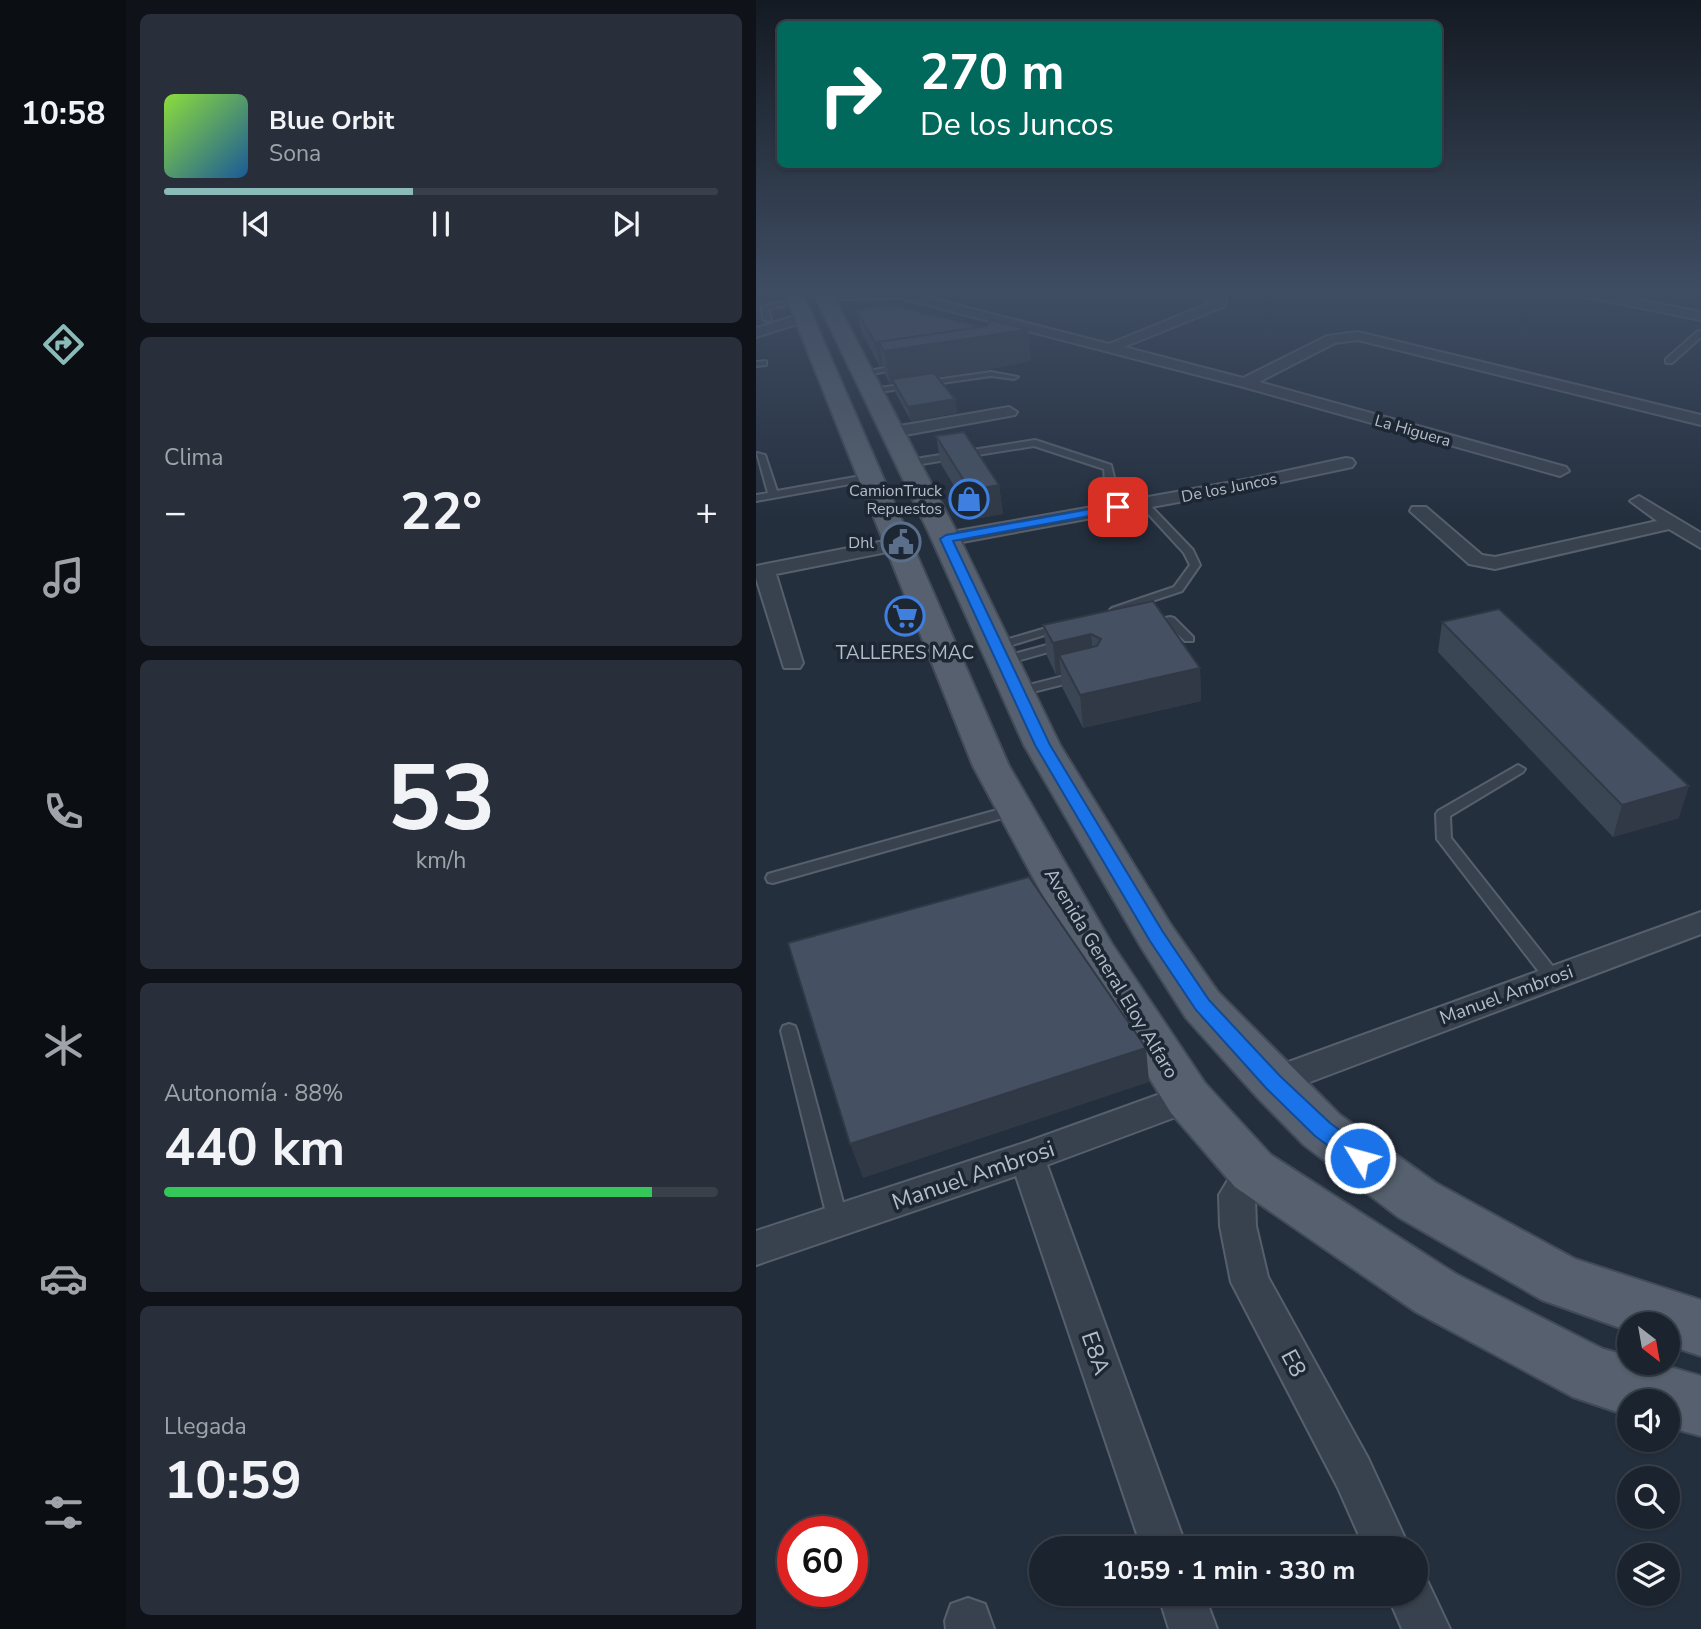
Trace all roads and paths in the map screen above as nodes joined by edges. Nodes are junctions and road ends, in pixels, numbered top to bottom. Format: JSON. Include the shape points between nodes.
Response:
{"nodes":[{"id":1,"x":845,"y":368,"type":"edge"},
{"id":2,"x":858,"y":368,"type":"edge"},
{"id":3,"x":907,"y":368,"type":"edge"},
{"id":4,"x":1187,"y":368,"type":"edge"},
{"id":5,"x":1275,"y":368,"type":"edge"},
{"id":6,"x":1485,"y":368,"type":"edge"},
{"id":7,"x":1014,"y":377,"type":"dead end"},
{"id":8,"x":868,"y":382,"type":"junction"},
{"id":9,"x":1245,"y":383,"type":"junction"},
{"id":10,"x":1009,"y":412,"type":"dead end"},
{"id":11,"x":1701,"y":421,"type":"edge"},
{"id":12,"x":760,"y":455,"type":"dead end"},
{"id":13,"x":891,"y":457,"type":"junction"},
{"id":14,"x":1346,"y":463,"type":"dead end"},
{"id":15,"x":1560,"y":471,"type":"dead end"},
{"id":16,"x":1094,"y":494,"type":"dead end"},
{"id":17,"x":774,"y":495,"type":"junction"},
{"id":18,"x":756,"y":498,"type":"edge"},
{"id":19,"x":1639,"y":501,"type":"dead end"},
{"id":20,"x":1143,"y":503,"type":"junction"},
{"id":21,"x":1419,"y":511,"type":"dead end"},
{"id":22,"x":1673,"y":523,"type":"junction"},
{"id":23,"x":946,"y":539,"type":"junction"},
{"id":24,"x":1699,"y":539,"type":"edge"},
{"id":25,"x":900,"y":544,"type":"junction"},
{"id":26,"x":761,"y":571,"type":"edge"},
{"id":27,"x":1108,"y":613,"type":"edge"},
{"id":28,"x":1069,"y":624,"type":"edge"},
{"id":29,"x":1139,"y":626,"type":"edge"},
{"id":30,"x":1189,"y":639,"type":"dead end"},
{"id":31,"x":1073,"y":642,"type":"edge"},
{"id":32,"x":792,"y":663,"type":"dead end"},
{"id":33,"x":1005,"y":666,"type":"junction"},
{"id":34,"x":1095,"y":672,"type":"edge"},
{"id":35,"x":1518,"y":769,"type":"dead end"},
{"id":36,"x":1014,"y":810,"type":"junction"},
{"id":37,"x":773,"y":878,"type":"dead end"},
{"id":38,"x":1701,"y":923,"type":"edge"},
{"id":39,"x":1552,"y":977,"type":"junction"},
{"id":40,"x":789,"y":1031,"type":"dead end"},
{"id":41,"x":1273,"y":1082,"type":"junction"},
{"id":42,"x":1188,"y":1098,"type":"junction"},
{"id":43,"x":1027,"y":1157,"type":"junction"},
{"id":44,"x":1253,"y":1171,"type":"junction"},
{"id":45,"x":838,"y":1221,"type":"junction"},
{"id":46,"x":756,"y":1248,"type":"edge"},
{"id":47,"x":1701,"y":1328,"type":"edge"},
{"id":48,"x":1701,"y":1406,"type":"edge"},
{"id":49,"x":1160,"y":1536,"type":"edge"},
{"id":50,"x":1382,"y":1536,"type":"edge"},
{"id":51,"x":1185,"y":1606,"type":"edge"},
{"id":52,"x":1415,"y":1606,"type":"edge"},
{"id":53,"x":1193,"y":1629,"type":"edge"},
{"id":54,"x":1426,"y":1629,"type":"edge"}],
"edges":[{"from":1,"to":13,"type":"main road","name":"Avenida General Eloy Alfaro"},
{"from":2,"to":8,"type":"main road","name":"Avenida General Eloy Alfaro"},
{"from":3,"to":8,"type":"lane"},
{"from":4,"to":9,"type":"street","name":"La Higuera"},
{"from":5,"to":9,"type":"street"},
{"from":6,"to":11,"type":"street"},
{"from":7,"to":8,"type":"lane","via":[[991,374]]},
{"from":8,"to":13,"type":"main road","name":"Avenida General Eloy Alfaro"},
{"from":9,"to":15,"type":"street","name":"La Higuera"},
{"from":10,"to":13,"type":"street"},
{"from":12,"to":17,"type":"lane"},
{"from":13,"to":16,"type":"lane","via":[[1046,445],[1108,467],[1110,481]]},
{"from":13,"to":17,"type":"lane"},
{"from":13,"to":23,"type":"main road","name":"Avenida General Eloy Alfaro"},
{"from":13,"to":25,"type":"main road","name":"Avenida General Eloy Alfaro"},
{"from":14,"to":20,"type":"street","name":"De los Juncos"},
{"from":17,"to":18,"type":"lane"},
{"from":19,"to":22,"type":"street"},
{"from":20,"to":23,"type":"street","name":"De los Juncos"},
{"from":20,"to":27,"type":"lane","via":[[1189,552],[1195,565],[1178,589]]},
{"from":21,"to":22,"type":"street","via":[[1476,559],[1495,563]]},
{"from":22,"to":24,"type":"street"},
{"from":23,"to":33,"type":"main road","name":"Avenida General Eloy Alfaro"},
{"from":25,"to":26,"type":"street"},
{"from":25,"to":36,"type":"main road","name":"Avenida General Eloy Alfaro"},
{"from":26,"to":32,"type":"street"},
{"from":28,"to":33,"type":"lane"},
{"from":29,"to":30,"type":"lane","via":[[1170,620]]},
{"from":31,"to":33,"type":"lane"},
{"from":33,"to":34,"type":"lane"},
{"from":33,"to":41,"type":"main road","name":"Avenida General Eloy Alfaro","via":[[1042,745],[1156,936],[1202,1005]]},
{"from":35,"to":39,"type":"lane","via":[[1443,814],[1444,839]]},
{"from":36,"to":37,"type":"lane"},
{"from":36,"to":42,"type":"main road","name":"Avenida General Eloy Alfaro","via":[[1097,956]]},
{"from":38,"to":39,"type":"street","name":"Manuel Ambrosi"},
{"from":39,"to":41,"type":"street","name":"Manuel Ambrosi"},
{"from":40,"to":45,"type":"lane"},
{"from":41,"to":47,"type":"main road","name":"Avenida General Eloy Alfaro","via":[[1322,1130],[1417,1200],[1562,1282]]},
{"from":42,"to":43,"type":"street","name":"Manuel Ambrosi"},
{"from":42,"to":44,"type":"main road","name":"Avenida General Eloy Alfaro"},
{"from":43,"to":45,"type":"street","name":"Manuel Ambrosi"},
{"from":43,"to":49,"type":"street","name":"E8A"},
{"from":44,"to":48,"type":"main road","name":"Avenida General Eloy Alfaro","via":[[1460,1306],[1594,1376]]},
{"from":44,"to":50,"type":"street","name":"E8","via":[[1237,1195],[1238,1226],[1250,1282]]},
{"from":45,"to":46,"type":"street","name":"Manuel Ambrosi"},
{"from":51,"to":53,"type":"street"},
{"from":52,"to":54,"type":"street"}]}
